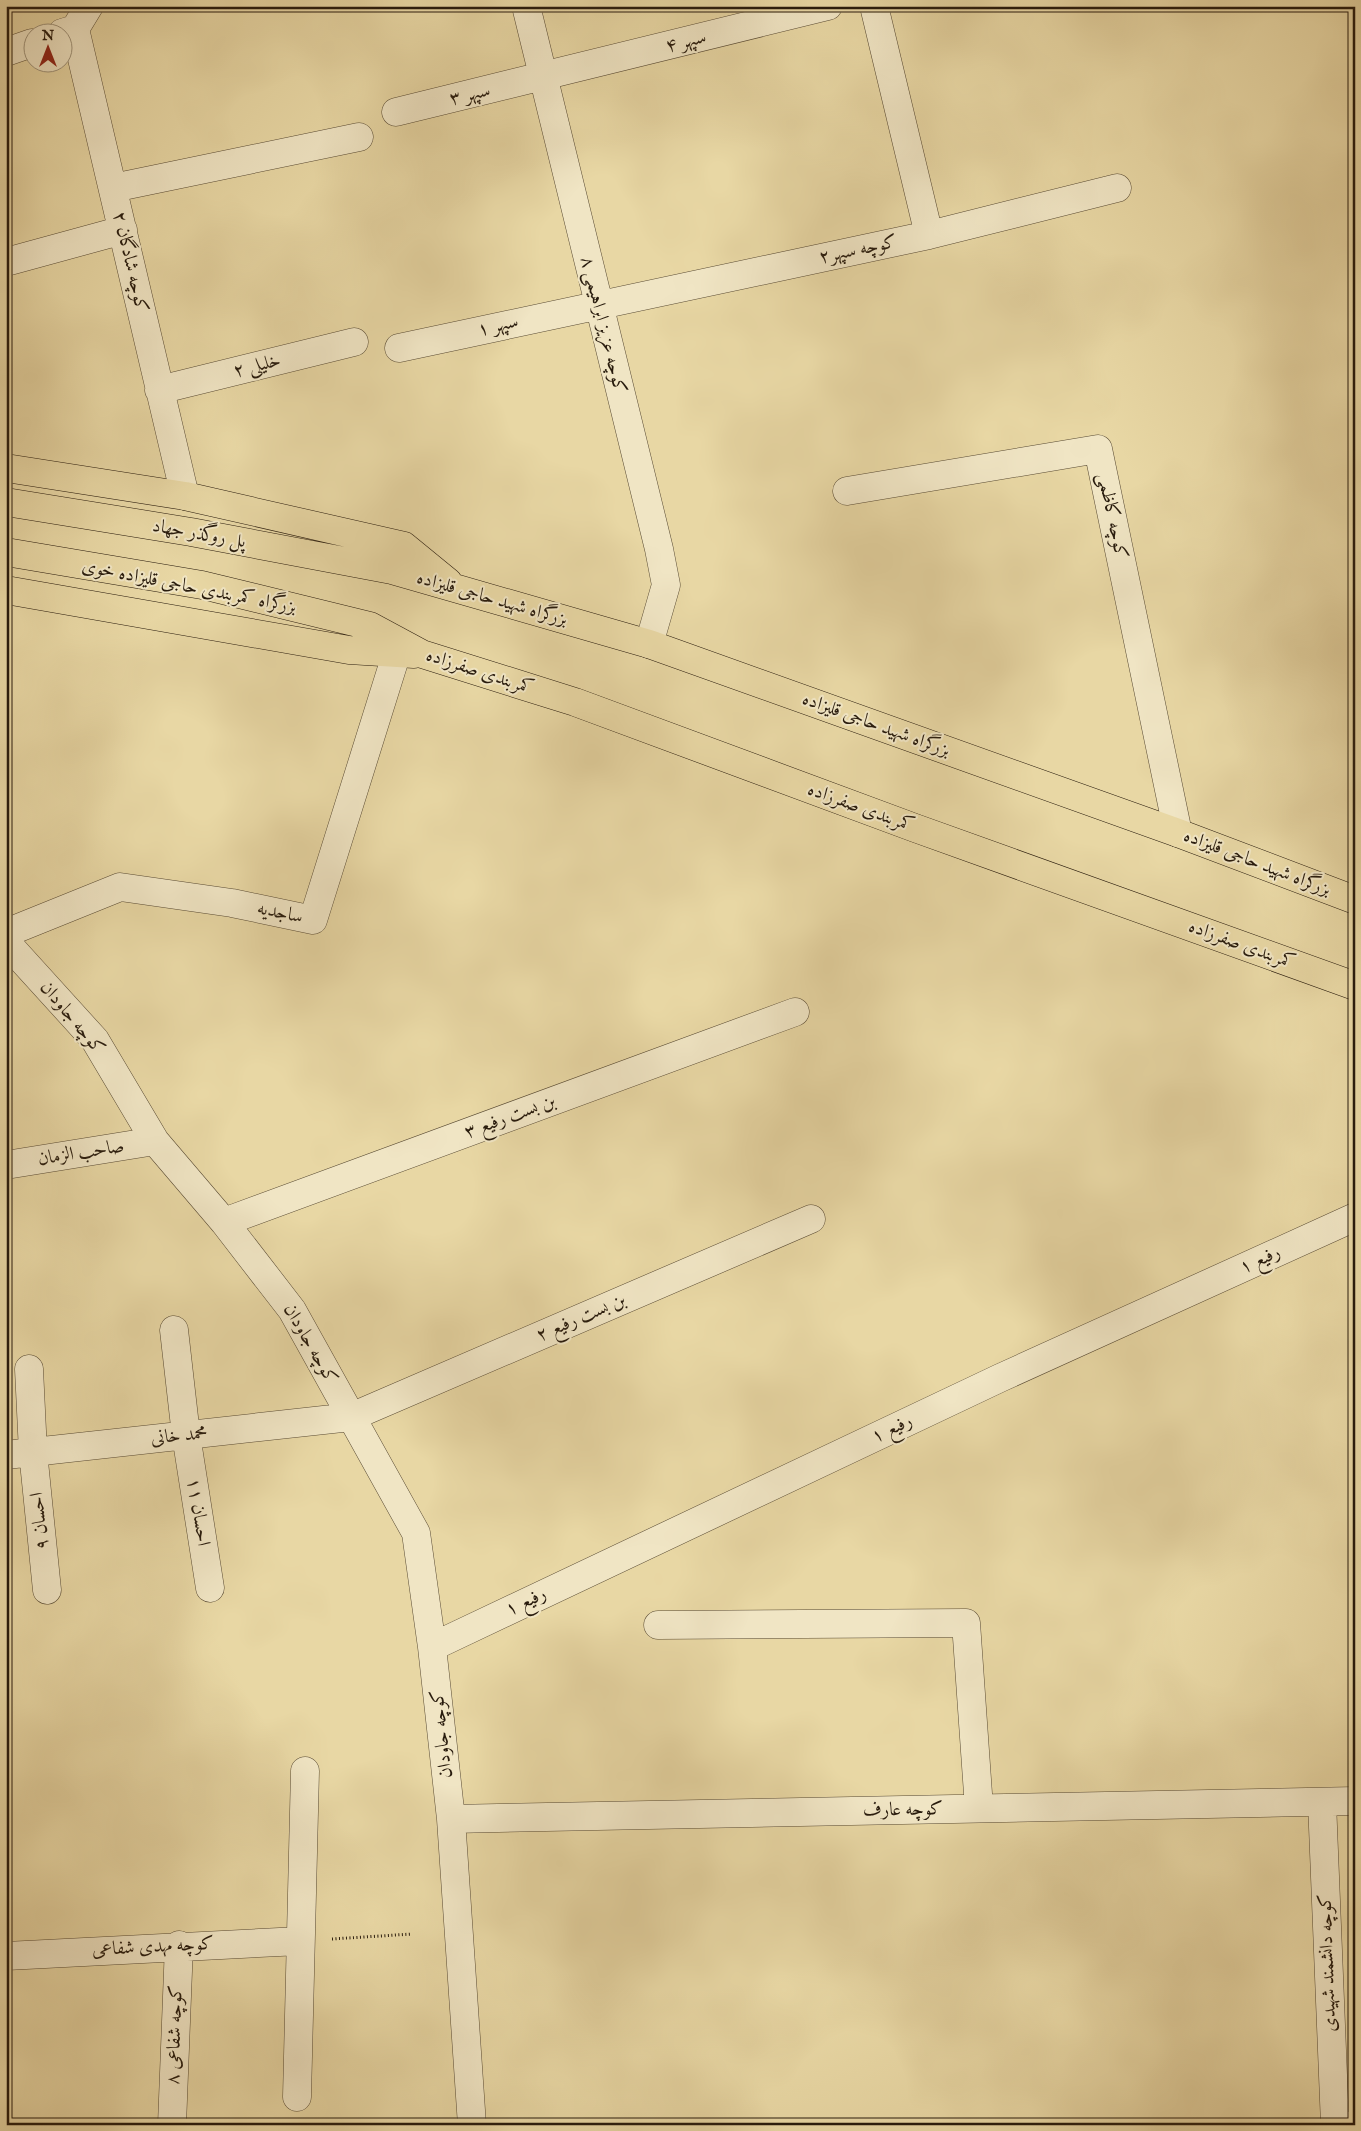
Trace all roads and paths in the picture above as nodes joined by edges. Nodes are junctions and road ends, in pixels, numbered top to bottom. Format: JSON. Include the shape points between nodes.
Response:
{"nodes":[{"id":1,"x":89,"y":6,"type":"edge"},
{"id":2,"x":526,"y":6,"type":"edge"},
{"id":3,"x":828,"y":6,"type":"edge"},
{"id":4,"x":874,"y":6,"type":"edge"},
{"id":5,"x":72,"y":27,"type":"edge"},
{"id":6,"x":72,"y":42,"type":"edge"},
{"id":7,"x":22,"y":46,"type":"edge"},
{"id":8,"x":6,"y":52,"type":"edge"},
{"id":9,"x":544,"y":77,"type":"junction"},
{"id":10,"x":396,"y":112,"type":"dead end"},
{"id":11,"x":359,"y":137,"type":"dead end"},
{"id":12,"x":113,"y":188,"type":"junction"},
{"id":13,"x":1117,"y":188,"type":"dead end"},
{"id":14,"x":122,"y":230,"type":"junction"},
{"id":15,"x":929,"y":235,"type":"junction"},
{"id":16,"x":6,"y":262,"type":"edge"},
{"id":17,"x":598,"y":304,"type":"junction"},
{"id":18,"x":354,"y":342,"type":"dead end"},
{"id":19,"x":399,"y":348,"type":"dead end"},
{"id":20,"x":159,"y":390,"type":"junction"},
{"id":21,"x":6,"y":468,"type":"edge"},
{"id":22,"x":847,"y":491,"type":"dead end"},
{"id":23,"x":185,"y":496,"type":"junction"},
{"id":24,"x":6,"y":502,"type":"edge"},
{"id":25,"x":6,"y":552,"type":"edge"},
{"id":26,"x":392,"y":570,"type":"joint"},
{"id":27,"x":457,"y":589,"type":"junction"},
{"id":28,"x":6,"y":590,"type":"edge"},
{"id":29,"x":370,"y":626,"type":"joint"},
{"id":30,"x":649,"y":644,"type":"junction"},
{"id":31,"x":409,"y":653,"type":"junction"},
{"id":32,"x":1178,"y":834,"type":"junction"},
{"id":33,"x":1355,"y":900,"type":"edge"},
{"id":34,"x":6,"y":933,"type":"edge"},
{"id":35,"x":6,"y":942,"type":"edge"},
{"id":36,"x":1355,"y":986,"type":"edge"},
{"id":37,"x":795,"y":1012,"type":"dead end"},
{"id":38,"x":155,"y":1140,"type":"junction"},
{"id":39,"x":6,"y":1165,"type":"edge"},
{"id":40,"x":1355,"y":1217,"type":"edge"},
{"id":41,"x":811,"y":1219,"type":"dead end"},
{"id":42,"x":224,"y":1222,"type":"junction"},
{"id":43,"x":174,"y":1330,"type":"dead end"},
{"id":44,"x":30,"y":1368,"type":"dead end"},
{"id":45,"x":352,"y":1417,"type":"junction"},
{"id":46,"x":186,"y":1435,"type":"junction"},
{"id":47,"x":19,"y":1454,"type":"edge"},
{"id":48,"x":210,"y":1588,"type":"dead end"},
{"id":49,"x":47,"y":1590,"type":"dead end"},
{"id":50,"x":658,"y":1624,"type":"dead end"},
{"id":51,"x":432,"y":1647,"type":"junction"},
{"id":52,"x":305,"y":1771,"type":"dead end"},
{"id":53,"x":1355,"y":1801,"type":"edge"},
{"id":54,"x":1322,"y":1802,"type":"junction"},
{"id":55,"x":979,"y":1808,"type":"junction"},
{"id":56,"x":451,"y":1819,"type":"junction"},
{"id":57,"x":412,"y":1934,"type":"dead end"},
{"id":58,"x":300,"y":1941,"type":"junction"},
{"id":59,"x":179,"y":1945,"type":"junction"},
{"id":60,"x":6,"y":1956,"type":"edge"},
{"id":61,"x":297,"y":2097,"type":"dead end"},
{"id":62,"x":172,"y":2125,"type":"edge"},
{"id":63,"x":472,"y":2125,"type":"edge"},
{"id":64,"x":1335,"y":2125,"type":"edge"}],
"edges":[{"from":1,"to":5,"type":"street"},
{"from":2,"to":9,"type":"street","name":"۸ کوچه عزیز ابراهیمی"},
{"from":3,"to":9,"type":"street","name":"سپهر ۴"},
{"from":4,"to":15,"type":"street"},
{"from":6,"to":12,"type":"street","name":"کوچه شادگان ۲"},
{"from":7,"to":8,"type":"street"},
{"from":9,"to":10,"type":"street","name":"سپهر ۳"},
{"from":9,"to":17,"type":"street","name":"۸ کوچه عزیز ابراهیمی"},
{"from":11,"to":12,"type":"street"},
{"from":12,"to":14,"type":"street","name":"کوچه شادگان ۲"},
{"from":13,"to":15,"type":"street","name":"کوچه سپهر۲"},
{"from":14,"to":16,"type":"street"},
{"from":14,"to":20,"type":"street","name":"کوچه شادگان ۲"},
{"from":15,"to":17,"type":"street","name":"کوچه سپهر۲"},
{"from":17,"to":19,"type":"street","name":"سپهر ۱"},
{"from":17,"to":30,"type":"street","name":"۸ کوچه عزیز ابراهیمی","via":[[666,585]]},
{"from":18,"to":20,"type":"street","name":"خلیلی ۲"},
{"from":20,"to":23,"type":"street","name":"کوچه شادگان ۲"},
{"from":21,"to":23,"type":"highway"},
{"from":22,"to":32,"type":"street","name":"کوچه کاظمی","via":[[1098,448]]},
{"from":23,"to":27,"type":"highway","via":[[404,546]]},
{"from":24,"to":26,"type":"highway","name":"پل روگذر جهاد","via":[[191,532]]},
{"from":25,"to":29,"type":"highway","name":"بزرگراه کمربندی حاجی قلیزاده خوی","via":[[202,586]]},
{"from":26,"to":27,"type":"highway","name":"بزرگراه شهید حاجی قلیزاده"},
{"from":27,"to":30,"type":"highway","name":"بزرگراه شهید حاجی قلیزاده"},
{"from":28,"to":31,"type":"highway","via":[[349,650]]},
{"from":29,"to":31,"type":"highway","name":"کمربندی صفرزاده"},
{"from":30,"to":32,"type":"highway","name":"بزرگراه شهید حاجی قلیزاده"},
{"from":31,"to":34,"type":"street","name":"ساجدیه","via":[[313,920],[232,903],[120,887]]},
{"from":31,"to":36,"type":"highway","name":"کمربندی صفرزاده","via":[[574,702]]},
{"from":32,"to":33,"type":"highway","name":"بزرگراه شهید حاجی قلیزاده"},
{"from":35,"to":38,"type":"street","name":"کوچه جاودان","via":[[95,1040]]},
{"from":37,"to":42,"type":"street","name":"بن بست رفیع ۳"},
{"from":38,"to":39,"type":"street","name":"صاحب الزمان"},
{"from":38,"to":42,"type":"street","name":"کوچه جاودان"},
{"from":40,"to":51,"type":"street","name":"رفیع ۱","via":[[1000,1378]]},
{"from":41,"to":45,"type":"street","name":"بن بست رفیع ۲"},
{"from":42,"to":45,"type":"street","name":"کوچه جاودان","via":[[292,1310]]},
{"from":43,"to":46,"type":"street","name":"احسان ۱۱"},
{"from":44,"to":47,"type":"street","name":"احسان ۹"},
{"from":45,"to":46,"type":"street","name":"محمد خانی"},
{"from":45,"to":51,"type":"street","name":"کوچه جاودان","via":[[416,1533]]},
{"from":46,"to":47,"type":"street","name":"محمد خانی"},
{"from":46,"to":48,"type":"street","name":"احسان ۱۱"},
{"from":47,"to":49,"type":"street","name":"احسان ۹"},
{"from":50,"to":55,"type":"street","via":[[966,1623]]},
{"from":51,"to":56,"type":"street","name":"کوچه جاودان"},
{"from":52,"to":58,"type":"street"},
{"from":53,"to":54,"type":"street","name":"کوچه عارف"},
{"from":54,"to":55,"type":"street","name":"کوچه عارف"},
{"from":54,"to":64,"type":"street","name":"کوچه دانشمند شهیدی"},
{"from":55,"to":56,"type":"street","name":"کوچه عارف"},
{"from":56,"to":63,"type":"street","name":"کوچه جاودان"},
{"from":57,"to":58,"type":"path"},
{"from":58,"to":59,"type":"street","name":"کوچه مهدی شفاعی"},
{"from":58,"to":61,"type":"street"},
{"from":59,"to":60,"type":"street","name":"کوچه مهدی شفاعی"},
{"from":59,"to":62,"type":"street","name":"کوچه شفاعی ۸"}]}
